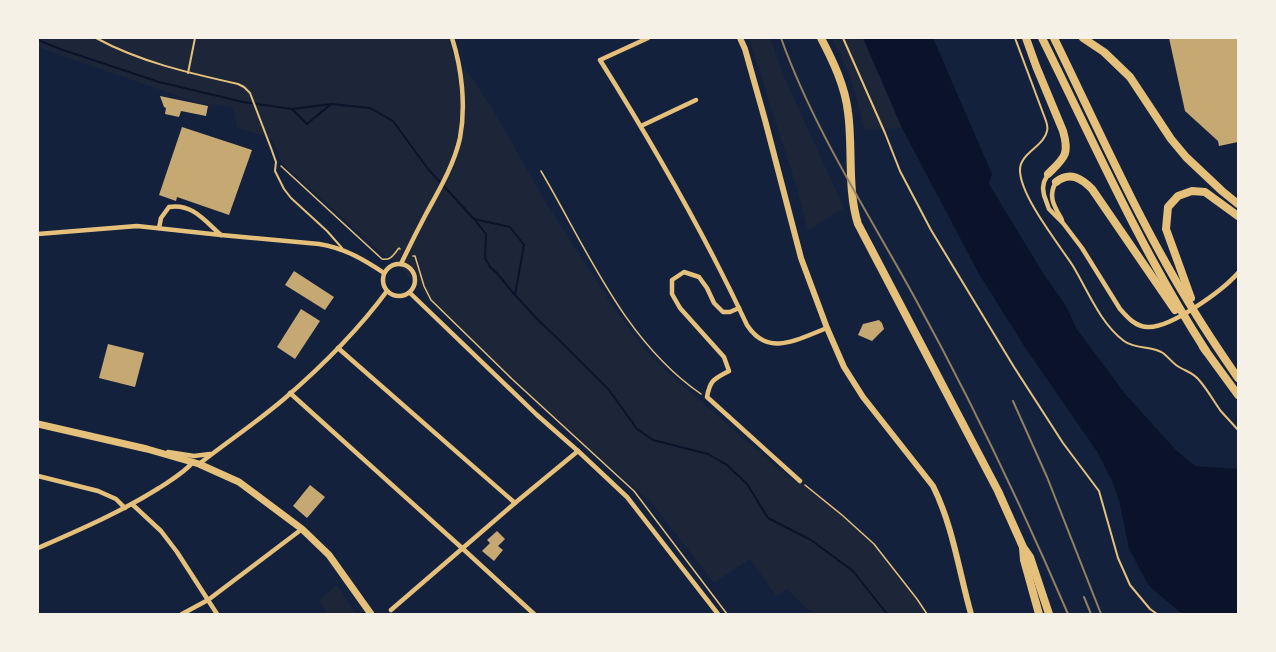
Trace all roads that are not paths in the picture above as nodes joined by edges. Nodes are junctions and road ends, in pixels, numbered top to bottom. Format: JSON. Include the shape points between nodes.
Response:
{"nodes":[{"id":1,"x":96,"y":38,"type":"edge"},
{"id":2,"x":195,"y":38,"type":"edge"},
{"id":3,"x":452,"y":38,"type":"edge"},
{"id":4,"x":648,"y":38,"type":"edge"},
{"id":5,"x":740,"y":38,"type":"edge"},
{"id":6,"x":821,"y":38,"type":"edge"},
{"id":7,"x":843,"y":38,"type":"edge"},
{"id":8,"x":1015,"y":38,"type":"edge"},
{"id":9,"x":1026,"y":38,"type":"edge"},
{"id":10,"x":1042,"y":38,"type":"edge"},
{"id":11,"x":1054,"y":38,"type":"edge"},
{"id":12,"x":1083,"y":38,"type":"edge"},
{"id":13,"x":188,"y":73,"type":"junction"},
{"id":14,"x":696,"y":100,"type":"dead end"},
{"id":15,"x":642,"y":126,"type":"junction"},
{"id":16,"x":1048,"y":174,"type":"joint"},
{"id":17,"x":1056,"y":182,"type":"joint"},
{"id":18,"x":1239,"y":204,"type":"edge"},
{"id":19,"x":1239,"y":216,"type":"edge"},
{"id":20,"x":1063,"y":223,"type":"junction"},
{"id":21,"x":159,"y":228,"type":"junction"},
{"id":22,"x":38,"y":234,"type":"edge"},
{"id":23,"x":221,"y":236,"type":"junction"},
{"id":24,"x":343,"y":250,"type":"junction"},
{"id":25,"x":401,"y":264,"type":"junction"},
{"id":26,"x":384,"y":273,"type":"junction"},
{"id":27,"x":1239,"y":273,"type":"edge"},
{"id":28,"x":387,"y":291,"type":"junction"},
{"id":29,"x":410,"y":293,"type":"junction"},
{"id":30,"x":1187,"y":297,"type":"junction"},
{"id":31,"x":1174,"y":304,"type":"junction"},
{"id":32,"x":739,"y":308,"type":"junction"},
{"id":33,"x":827,"y":328,"type":"junction"},
{"id":34,"x":338,"y":348,"type":"junction"},
{"id":35,"x":1239,"y":378,"type":"edge"},
{"id":36,"x":290,"y":393,"type":"junction"},
{"id":37,"x":1239,"y":395,"type":"edge"},
{"id":38,"x":38,"y":424,"type":"edge"},
{"id":39,"x":1239,"y":430,"type":"edge"},
{"id":40,"x":147,"y":449,"type":"junction"},
{"id":41,"x":578,"y":451,"type":"junction"},
{"id":42,"x":213,"y":454,"type":"junction"},
{"id":43,"x":196,"y":463,"type":"junction"},
{"id":44,"x":38,"y":476,"type":"edge"},
{"id":45,"x":800,"y":481,"type":"road end"},
{"id":46,"x":515,"y":503,"type":"junction"},
{"id":47,"x":133,"y":505,"type":"junction"},
{"id":48,"x":125,"y":508,"type":"junction"},
{"id":49,"x":302,"y":529,"type":"junction"},
{"id":50,"x":1023,"y":547,"type":"junction"},
{"id":51,"x":38,"y":548,"type":"edge"},
{"id":52,"x":462,"y":548,"type":"junction"},
{"id":53,"x":208,"y":600,"type":"junction"},
{"id":54,"x":391,"y":610,"type":"dead end"},
{"id":55,"x":182,"y":615,"type":"edge"},
{"id":56,"x":217,"y":615,"type":"edge"},
{"id":57,"x":371,"y":615,"type":"edge"},
{"id":58,"x":534,"y":615,"type":"edge"},
{"id":59,"x":718,"y":615,"type":"edge"},
{"id":60,"x":971,"y":615,"type":"edge"},
{"id":61,"x":1039,"y":615,"type":"edge"},
{"id":62,"x":1049,"y":615,"type":"edge"},
{"id":63,"x":1157,"y":615,"type":"edge"}],
"edges":[{"from":1,"to":13,"type":"lane"},
{"from":2,"to":13,"type":"lane"},
{"from":3,"to":25,"type":"street","via":[[462,89],[459,140],[441,186]]},
{"from":4,"to":15,"type":"street","via":[[600,60]]},
{"from":5,"to":33,"type":"street","via":[[801,258]]},
{"from":6,"to":50,"type":"main road","via":[[840,79],[848,111],[858,224],[998,491]]},
{"from":7,"to":63,"type":"lane","via":[[900,171],[931,230],[1014,367],[1099,491],[1130,585]]},
{"from":8,"to":39,"type":"lane","via":[[1046,122],[1044,138],[1019,169],[1037,212],[1115,333],[1137,348],[1163,353],[1198,378]]},
{"from":9,"to":16,"type":"highway","via":[[1067,147],[1065,156]]},
{"from":10,"to":31,"type":"highway"},
{"from":11,"to":30,"type":"highway","via":[[1146,227]]},
{"from":12,"to":18,"type":"highway","via":[[1130,77],[1186,157]]},
{"from":13,"to":24,"type":"lane","via":[[238,84],[250,93],[284,189]]},
{"from":14,"to":15,"type":"street"},
{"from":15,"to":32,"type":"street"},
{"from":16,"to":20,"type":"street","via":[[1044,195],[1049,209]]},
{"from":17,"to":20,"type":"street","via":[[1052,199]]},
{"from":17,"to":31,"type":"highway","via":[[1072,176],[1092,189]]},
{"from":19,"to":30,"type":"highway","via":[[1205,192],[1192,190],[1178,196],[1168,207],[1166,229]]},
{"from":20,"to":27,"type":"street","via":[[1120,309],[1144,327],[1171,321],[1216,293]]},
{"from":21,"to":22,"type":"street","via":[[137,226]]},
{"from":21,"to":23,"type":"street"},
{"from":21,"to":23,"type":"street","via":[[169,207],[178,206],[191,209]]},
{"from":23,"to":24,"type":"street","via":[[319,244]]},
{"from":24,"to":26,"type":"street"},
{"from":25,"to":26,"type":"street","via":[[388,267]]},
{"from":25,"to":29,"type":"street","via":[[415,275]]},
{"from":26,"to":28,"type":"street","via":[[383,286]]},
{"from":28,"to":29,"type":"street","via":[[394,296]]},
{"from":28,"to":34,"type":"street"},
{"from":29,"to":41,"type":"street"},
{"from":30,"to":35,"type":"highway"},
{"from":31,"to":37,"type":"highway"},
{"from":32,"to":33,"type":"street","via":[[753,335],[762,341],[788,342]]},
{"from":32,"to":45,"type":"street","via":[[723,312],[699,277],[684,272],[672,280],[672,294],[680,308],[724,357],[729,371],[713,379],[707,398]]},
{"from":33,"to":60,"type":"street","via":[[863,397],[942,502]]},
{"from":34,"to":36,"type":"street"},
{"from":34,"to":46,"type":"street"},
{"from":36,"to":42,"type":"street"},
{"from":36,"to":52,"type":"street"},
{"from":38,"to":40,"type":"main road"},
{"from":40,"to":42,"type":"street","via":[[194,456]]},
{"from":40,"to":43,"type":"main road"},
{"from":41,"to":46,"type":"street"},
{"from":41,"to":59,"type":"street","via":[[627,497]]},
{"from":42,"to":43,"type":"street"},
{"from":43,"to":47,"type":"street"},
{"from":43,"to":49,"type":"main road","via":[[239,482]]},
{"from":44,"to":48,"type":"street","via":[[98,491]]},
{"from":46,"to":52,"type":"street"},
{"from":47,"to":48,"type":"street"},
{"from":47,"to":53,"type":"street","via":[[161,531]]},
{"from":48,"to":51,"type":"street"},
{"from":49,"to":53,"type":"street"},
{"from":49,"to":57,"type":"main road","via":[[329,555]]},
{"from":50,"to":61,"type":"main road"},
{"from":50,"to":62,"type":"main road"},
{"from":52,"to":54,"type":"street"},
{"from":52,"to":58,"type":"street"},
{"from":53,"to":55,"type":"street"},
{"from":53,"to":56,"type":"street"}]}
